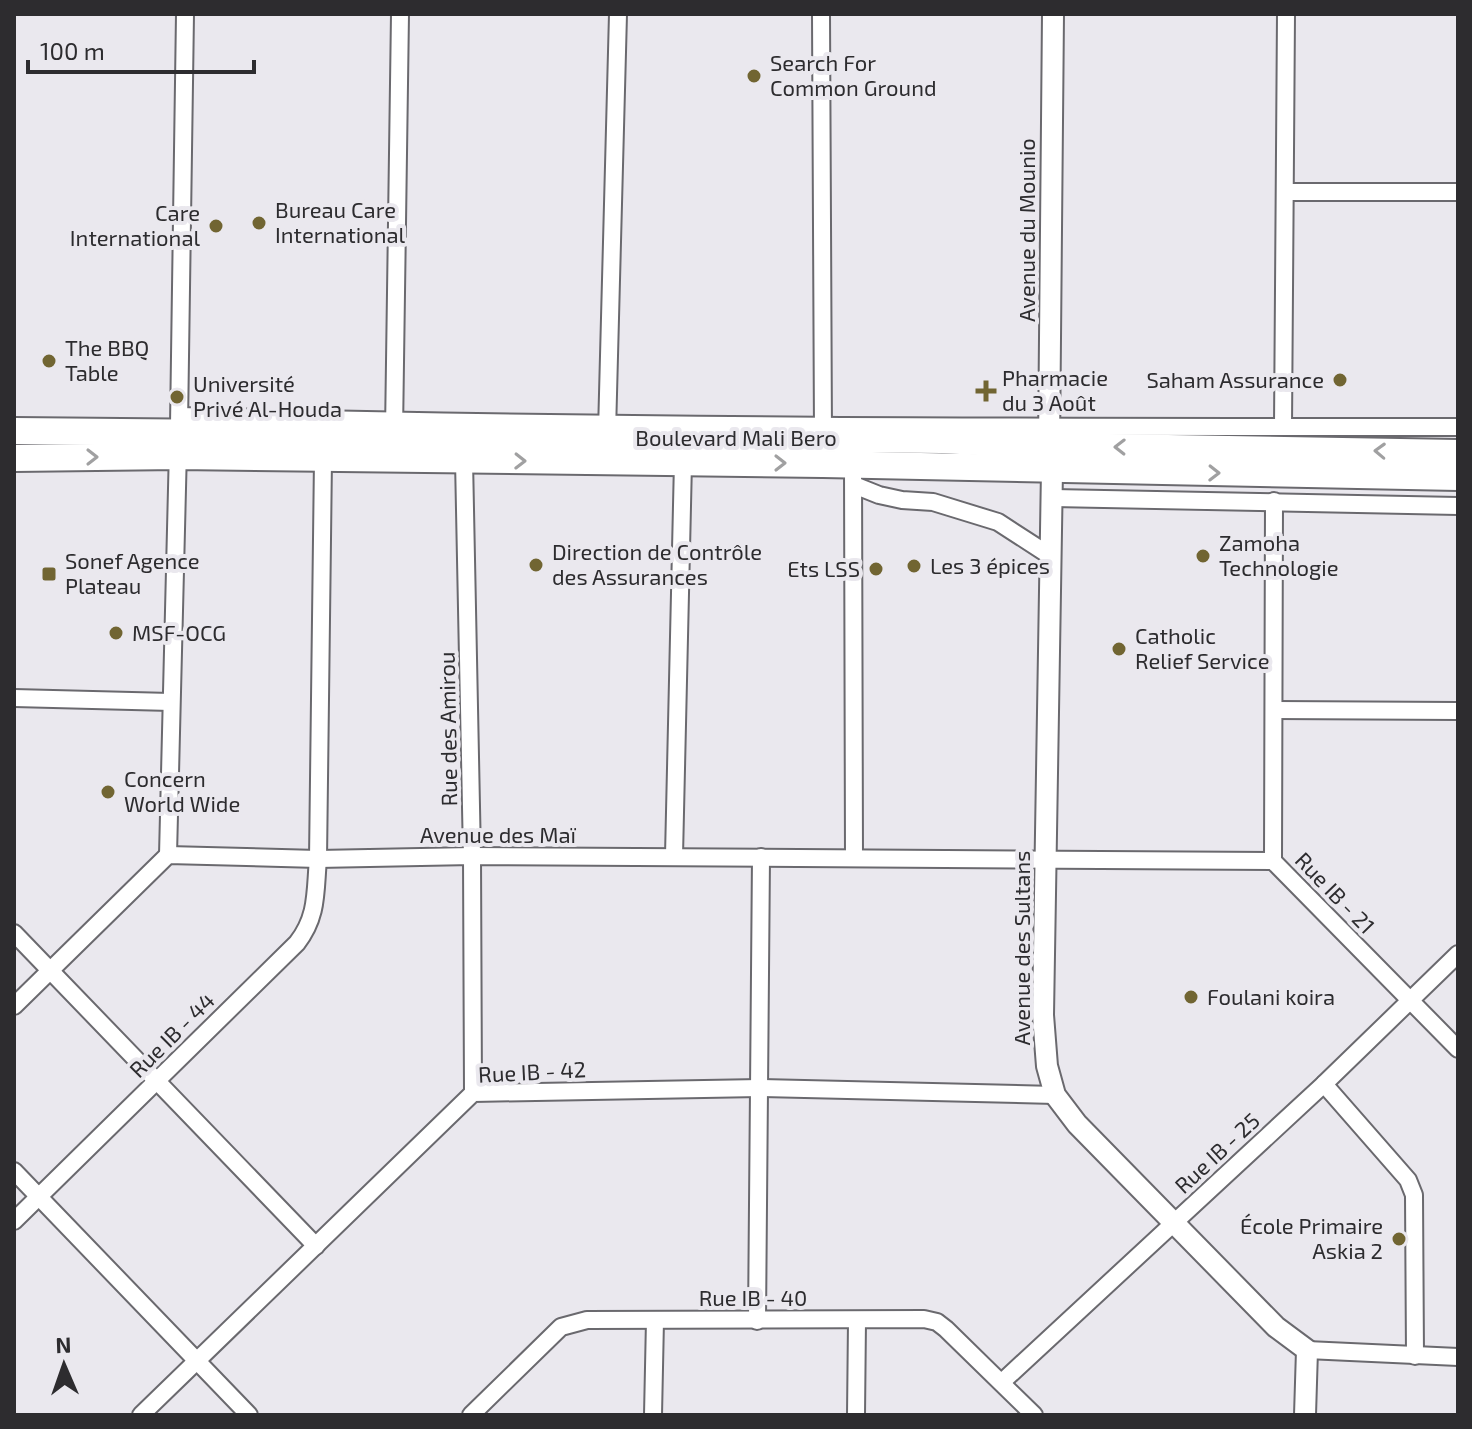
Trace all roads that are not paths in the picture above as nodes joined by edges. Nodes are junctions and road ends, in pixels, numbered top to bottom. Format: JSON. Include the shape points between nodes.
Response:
{"nodes":[{"id":1,"x":185,"y":14,"type":"edge"},
{"id":2,"x":400,"y":14,"type":"edge"},
{"id":3,"x":618,"y":14,"type":"edge"},
{"id":4,"x":821,"y":14,"type":"edge"},
{"id":5,"x":1053,"y":14,"type":"edge"},
{"id":6,"x":1286,"y":14,"type":"edge"},
{"id":7,"x":1287,"y":192,"type":"junction"},
{"id":8,"x":1458,"y":192,"type":"edge"},
{"id":9,"x":1283,"y":427,"type":"junction"},
{"id":10,"x":1458,"y":427,"type":"edge"},
{"id":11,"x":14,"y":431,"type":"edge"},
{"id":12,"x":179,"y":435,"type":"junction"},
{"id":13,"x":393,"y":439,"type":"junction"},
{"id":14,"x":607,"y":441,"type":"junction"},
{"id":15,"x":823,"y":443,"type":"junction"},
{"id":16,"x":1050,"y":448,"type":"junction"},
{"id":17,"x":1458,"y":453,"type":"edge"},
{"id":18,"x":14,"y":458,"type":"edge"},
{"id":19,"x":323,"y":459,"type":"junction"},
{"id":20,"x":464,"y":460,"type":"junction"},
{"id":21,"x":683,"y":462,"type":"junction"},
{"id":22,"x":854,"y":475,"type":"junction"},
{"id":23,"x":1458,"y":477,"type":"edge"},
{"id":24,"x":1053,"y":498,"type":"junction"},
{"id":25,"x":1274,"y":501,"type":"junction"},
{"id":26,"x":1458,"y":506,"type":"edge"},
{"id":27,"x":1052,"y":557,"type":"junction"},
{"id":28,"x":14,"y":698,"type":"edge"},
{"id":29,"x":171,"y":702,"type":"junction"},
{"id":30,"x":1275,"y":710,"type":"junction"},
{"id":31,"x":1458,"y":711,"type":"edge"},
{"id":32,"x":168,"y":855,"type":"junction"},
{"id":33,"x":472,"y":856,"type":"junction"},
{"id":34,"x":674,"y":856,"type":"junction"},
{"id":35,"x":761,"y":857,"type":"junction"},
{"id":36,"x":854,"y":858,"type":"junction"},
{"id":37,"x":318,"y":859,"type":"junction"},
{"id":38,"x":1045,"y":860,"type":"junction"},
{"id":39,"x":1273,"y":861,"type":"junction"},
{"id":40,"x":14,"y":933,"type":"edge"},
{"id":41,"x":1458,"y":954,"type":"edge"},
{"id":42,"x":51,"y":972,"type":"junction"},
{"id":43,"x":1409,"y":1000,"type":"junction"},
{"id":44,"x":14,"y":1006,"type":"edge"},
{"id":45,"x":1458,"y":1048,"type":"edge"},
{"id":46,"x":157,"y":1082,"type":"junction"},
{"id":47,"x":1324,"y":1084,"type":"junction"},
{"id":48,"x":760,"y":1088,"type":"junction"},
{"id":49,"x":473,"y":1093,"type":"junction"},
{"id":50,"x":1055,"y":1095,"type":"junction"},
{"id":51,"x":14,"y":1171,"type":"edge"},
{"id":52,"x":39,"y":1197,"type":"junction"},
{"id":53,"x":14,"y":1221,"type":"edge"},
{"id":54,"x":1173,"y":1224,"type":"junction"},
{"id":55,"x":316,"y":1246,"type":"junction"},
{"id":56,"x":655,"y":1320,"type":"junction"},
{"id":57,"x":757,"y":1321,"type":"junction"},
{"id":58,"x":857,"y":1321,"type":"junction"},
{"id":59,"x":1307,"y":1350,"type":"junction"},
{"id":60,"x":1415,"y":1356,"type":"junction"},
{"id":61,"x":1458,"y":1357,"type":"edge"},
{"id":62,"x":197,"y":1360,"type":"junction"},
{"id":63,"x":1002,"y":1382,"type":"junction"},
{"id":64,"x":141,"y":1415,"type":"edge"},
{"id":65,"x":249,"y":1415,"type":"edge"},
{"id":66,"x":471,"y":1415,"type":"edge"},
{"id":67,"x":653,"y":1415,"type":"edge"},
{"id":68,"x":856,"y":1415,"type":"edge"},
{"id":69,"x":1034,"y":1415,"type":"edge"},
{"id":70,"x":1305,"y":1415,"type":"edge"}],
"edges":[{"from":1,"to":12,"type":"street"},
{"from":2,"to":13,"type":"street"},
{"from":3,"to":14,"type":"street"},
{"from":4,"to":15,"type":"street"},
{"from":5,"to":16,"type":"street","name":"Avenue du Mounio"},
{"from":6,"to":7,"type":"street"},
{"from":7,"to":8,"type":"street"},
{"from":7,"to":9,"type":"street"},
{"from":9,"to":10,"type":"street","name":"Boulevard Mali Bero"},
{"from":9,"to":16,"type":"street","name":"Boulevard Mali Bero"},
{"from":11,"to":12,"type":"main road","name":"Boulevard Mali Bero"},
{"from":12,"to":13,"type":"main road","name":"Boulevard Mali Bero"},
{"from":18,"to":12,"type":"main road","name":"Boulevard Mali Bero","one_way":true},
{"from":12,"to":19,"type":"main road","name":"Boulevard Mali Bero"},
{"from":12,"to":29,"type":"street"},
{"from":13,"to":14,"type":"main road","name":"Boulevard Mali Bero"},
{"from":13,"to":19,"type":"main road","name":"Boulevard Mali Bero"},
{"from":13,"to":20,"type":"main road","name":"Boulevard Mali Bero"},
{"from":14,"to":15,"type":"main road","name":"Boulevard Mali Bero"},
{"from":20,"to":14,"type":"main road","name":"Boulevard Mali Bero","one_way":true},
{"from":14,"to":21,"type":"main road","name":"Boulevard Mali Bero"},
{"from":15,"to":16,"type":"main road","name":"Boulevard Mali Bero","via":[[942,440]]},
{"from":21,"to":15,"type":"main road","name":"Boulevard Mali Bero","one_way":true},
{"from":15,"to":22,"type":"main road","name":"Boulevard Mali Bero"},
{"from":17,"to":16,"type":"main road","name":"Boulevard Mali Bero","one_way":true},
{"from":16,"to":22,"type":"main road","name":"Boulevard Mali Bero"},
{"from":16,"to":23,"type":"main road","name":"Boulevard Mali Bero","one_way":true},
{"from":16,"to":24,"type":"street","name":"Avenue des Sultans"},
{"from":19,"to":37,"type":"street","name":"Rue IB - 44"},
{"from":20,"to":33,"type":"street","name":"Rue des Amirou"},
{"from":21,"to":34,"type":"street"},
{"from":22,"to":27,"type":"street","via":[[879,495],[933,502],[998,522]]},
{"from":22,"to":36,"type":"street"},
{"from":24,"to":25,"type":"street"},
{"from":24,"to":27,"type":"street","name":"Avenue des Sultans"},
{"from":25,"to":26,"type":"street"},
{"from":25,"to":30,"type":"street"},
{"from":27,"to":38,"type":"street","name":"Avenue des Sultans"},
{"from":28,"to":29,"type":"street"},
{"from":29,"to":32,"type":"street"},
{"from":30,"to":31,"type":"street"},
{"from":30,"to":39,"type":"street"},
{"from":32,"to":37,"type":"street","name":"Avenue des Maï"},
{"from":32,"to":42,"type":"street"},
{"from":33,"to":34,"type":"street","name":"Avenue des Maï"},
{"from":33,"to":37,"type":"street","name":"Avenue des Maï"},
{"from":33,"to":49,"type":"street","name":"Rue des Amirou"},
{"from":34,"to":35,"type":"street","name":"Avenue des Maï"},
{"from":35,"to":36,"type":"street","name":"Avenue des Maï"},
{"from":35,"to":48,"type":"street"},
{"from":36,"to":38,"type":"street","name":"Avenue des Maï"},
{"from":37,"to":46,"type":"street","name":"Rue IB - 44","via":[[309,928]]},
{"from":38,"to":39,"type":"street","name":"Rue IB - 21"},
{"from":38,"to":50,"type":"street","name":"Avenue des Sultans","via":[[1043,1015]]},
{"from":39,"to":43,"type":"street","name":"Rue IB - 21"},
{"from":40,"to":42,"type":"street"},
{"from":41,"to":43,"type":"street","name":"Rue IB - 25"},
{"from":42,"to":44,"type":"street"},
{"from":42,"to":46,"type":"street"},
{"from":43,"to":45,"type":"street","name":"Rue IB - 21"},
{"from":43,"to":47,"type":"street","name":"Rue IB - 25"},
{"from":46,"to":52,"type":"street","name":"Rue IB - 44"},
{"from":46,"to":55,"type":"street"},
{"from":47,"to":54,"type":"street","name":"Rue IB - 25"},
{"from":47,"to":60,"type":"street","via":[[1408,1180],[1414,1195]]},
{"from":48,"to":49,"type":"street","name":"Rue IB - 42"},
{"from":48,"to":50,"type":"street","name":"Rue IB - 42"},
{"from":48,"to":57,"type":"street"},
{"from":49,"to":55,"type":"street","name":"Rue IB - 42"},
{"from":50,"to":54,"type":"street","name":"Avenue des Sultans"},
{"from":51,"to":52,"type":"street"},
{"from":52,"to":53,"type":"street","name":"Rue IB - 44"},
{"from":52,"to":62,"type":"street"},
{"from":54,"to":59,"type":"street","name":"Avenue des Sultans","via":[[1276,1327]]},
{"from":54,"to":63,"type":"street","name":"Rue IB - 25"},
{"from":55,"to":62,"type":"street","name":"Rue IB - 42"},
{"from":56,"to":57,"type":"street","name":"Rue IB - 40"},
{"from":56,"to":66,"type":"street","name":"Rue IB - 40","via":[[587,1320],[561,1327]]},
{"from":56,"to":67,"type":"street"},
{"from":57,"to":58,"type":"street","name":"Rue IB - 40"},
{"from":58,"to":63,"type":"street","name":"Rue IB - 40","via":[[937,1322]]},
{"from":58,"to":68,"type":"street"},
{"from":59,"to":60,"type":"street"},
{"from":59,"to":70,"type":"street"},
{"from":60,"to":61,"type":"street"},
{"from":62,"to":64,"type":"street","name":"Rue IB - 42"},
{"from":62,"to":65,"type":"street"},
{"from":63,"to":69,"type":"street","name":"Rue IB - 40"}]}
